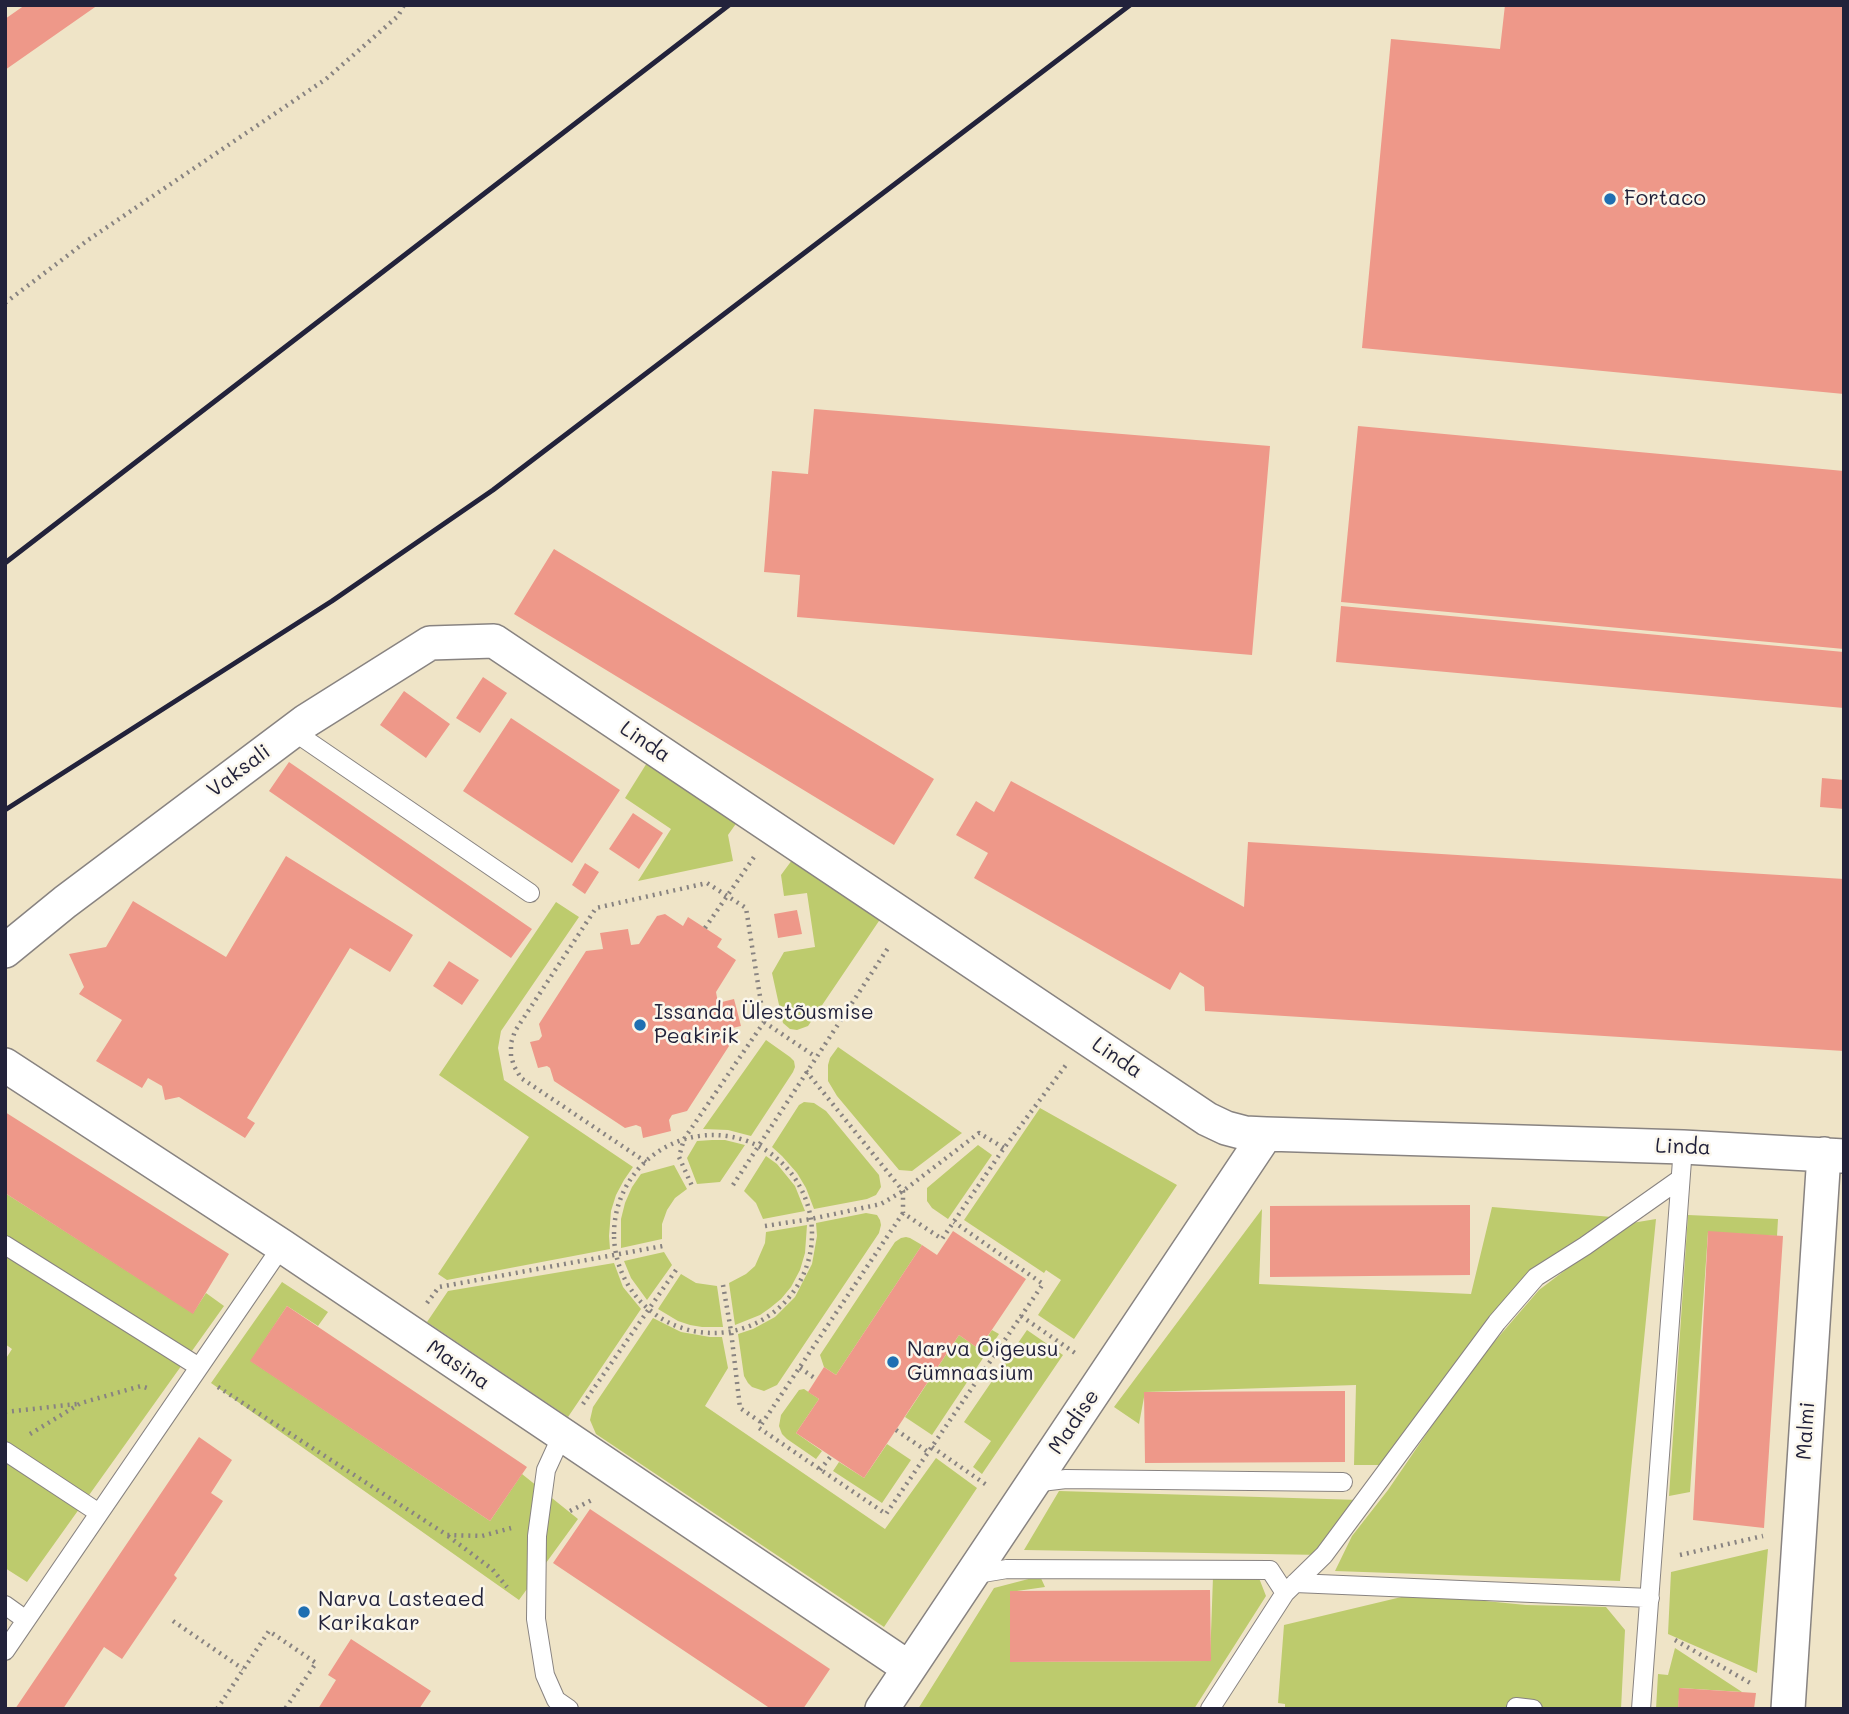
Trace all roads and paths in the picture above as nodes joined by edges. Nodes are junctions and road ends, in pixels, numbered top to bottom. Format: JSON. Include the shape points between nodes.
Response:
{"nodes":[{"id":1,"x":404,"y":5,"type":"edge"},
{"id":2,"x":5,"y":303,"type":"edge"},
{"id":3,"x":494,"y":641,"type":"joint"},
{"id":4,"x":293,"y":731,"type":"junction"},
{"id":5,"x":774,"y":828,"type":"junction"},
{"id":6,"x":530,"y":893,"type":"dead end"},
{"id":7,"x":727,"y":896,"type":"junction"},
{"id":8,"x":908,"y":918,"type":"junction"},
{"id":9,"x":705,"y":928,"type":"dead end"},
{"id":10,"x":5,"y":951,"type":"edge"},
{"id":11,"x":764,"y":1022,"type":"junction"},
{"id":12,"x":1086,"y":1037,"type":"junction"},
{"id":13,"x":816,"y":1057,"type":"junction"},
{"id":14,"x":5,"y":1065,"type":"edge"},
{"id":15,"x":806,"y":1071,"type":"junction"},
{"id":16,"x":1266,"y":1135,"type":"junction"},
{"id":17,"x":684,"y":1139,"type":"junction"},
{"id":18,"x":758,"y":1145,"type":"junction"},
{"id":19,"x":1004,"y":1148,"type":"junction"},
{"id":20,"x":1834,"y":1155,"type":"edge"},
{"id":21,"x":646,"y":1162,"type":"junction"},
{"id":22,"x":1681,"y":1163,"type":"junction"},
{"id":23,"x":733,"y":1185,"type":"dead end"},
{"id":24,"x":692,"y":1186,"type":"dead end"},
{"id":25,"x":903,"y":1191,"type":"junction"},
{"id":26,"x":903,"y":1213,"type":"junction"},
{"id":27,"x":811,"y":1219,"type":"junction"},
{"id":28,"x":954,"y":1222,"type":"junction"},
{"id":29,"x":765,"y":1226,"type":"dead end"},
{"id":30,"x":5,"y":1245,"type":"edge"},
{"id":31,"x":282,"y":1246,"type":"junction"},
{"id":32,"x":663,"y":1246,"type":"dead end"},
{"id":33,"x":616,"y":1254,"type":"junction"},
{"id":34,"x":676,"y":1270,"type":"dead end"},
{"id":35,"x":723,"y":1285,"type":"dead end"},
{"id":36,"x":649,"y":1309,"type":"junction"},
{"id":37,"x":1021,"y":1316,"type":"junction"},
{"id":38,"x":407,"y":1330,"type":"junction"},
{"id":39,"x":731,"y":1331,"type":"junction"},
{"id":40,"x":1082,"y":1357,"type":"dead end"},
{"id":41,"x":800,"y":1368,"type":"junction"},
{"id":42,"x":197,"y":1370,"type":"junction"},
{"id":43,"x":816,"y":1379,"type":"dead end"},
{"id":44,"x":176,"y":1401,"type":"junction"},
{"id":45,"x":81,"y":1403,"type":"junction"},
{"id":46,"x":5,"y":1412,"type":"edge"},
{"id":47,"x":762,"y":1423,"type":"junction"},
{"id":48,"x":896,"y":1430,"type":"dead end"},
{"id":49,"x":562,"y":1434,"type":"junction"},
{"id":50,"x":27,"y":1436,"type":"dead end"},
{"id":51,"x":930,"y":1449,"type":"junction"},
{"id":52,"x":5,"y":1451,"type":"edge"},
{"id":53,"x":831,"y":1456,"type":"dead end"},
{"id":54,"x":820,"y":1470,"type":"junction"},
{"id":55,"x":1343,"y":1482,"type":"dead end"},
{"id":56,"x":1033,"y":1483,"type":"junction"},
{"id":57,"x":993,"y":1490,"type":"dead end"},
{"id":58,"x":601,"y":1496,"type":"dead end"},
{"id":59,"x":99,"y":1513,"type":"junction"},
{"id":60,"x":539,"y":1521,"type":"junction"},
{"id":61,"x":1800,"y":1523,"type":"junction"},
{"id":62,"x":447,"y":1535,"type":"junction"},
{"id":63,"x":1652,"y":1562,"type":"junction"},
{"id":64,"x":971,"y":1575,"type":"junction"},
{"id":65,"x":1290,"y":1588,"type":"junction"},
{"id":66,"x":1650,"y":1598,"type":"junction"},
{"id":67,"x":5,"y":1605,"type":"edge"},
{"id":68,"x":26,"y":1620,"type":"junction"},
{"id":69,"x":173,"y":1621,"type":"dead end"},
{"id":70,"x":1647,"y":1624,"type":"junction"},
{"id":71,"x":538,"y":1627,"type":"junction"},
{"id":72,"x":5,"y":1651,"type":"edge"},
{"id":73,"x":909,"y":1668,"type":"junction"},
{"id":74,"x":243,"y":1669,"type":"junction"},
{"id":75,"x":1214,"y":1706,"type":"edge"},
{"id":76,"x":1788,"y":1708,"type":"edge"},
{"id":77,"x":217,"y":1709,"type":"edge"},
{"id":78,"x":285,"y":1709,"type":"edge"},
{"id":79,"x":569,"y":1709,"type":"edge"},
{"id":80,"x":882,"y":1709,"type":"edge"},
{"id":81,"x":1641,"y":1709,"type":"edge"}],
"edges":[{"from":1,"to":2,"type":"path","via":[[398,16],[326,79],[88,240]]},
{"from":3,"to":4,"type":"street","name":"Vaksali","via":[[430,643]]},
{"from":3,"to":5,"type":"street","name":"Linda"},
{"from":4,"to":6,"type":"lane"},
{"from":4,"to":10,"type":"street","name":"Vaksali"},
{"from":5,"to":7,"type":"path"},
{"from":5,"to":8,"type":"street","name":"Linda"},
{"from":7,"to":9,"type":"path"},
{"from":7,"to":11,"type":"path","via":[[746,908]]},
{"from":7,"to":21,"type":"path","via":[[708,883],[597,908],[514,1031],[511,1056],[521,1078]]},
{"from":8,"to":12,"type":"street","name":"Linda"},
{"from":8,"to":13,"type":"path"},
{"from":11,"to":13,"type":"path"},
{"from":11,"to":17,"type":"path"},
{"from":12,"to":16,"type":"street","name":"Linda","via":[[1207,1119],[1226,1128]]},
{"from":12,"to":19,"type":"path"},
{"from":13,"to":15,"type":"path"},
{"from":14,"to":31,"type":"street","name":"Masina"},
{"from":15,"to":18,"type":"path"},
{"from":15,"to":25,"type":"path"},
{"from":16,"to":22,"type":"street","name":"Linda"},
{"from":16,"to":56,"type":"street","name":"Madise"},
{"from":17,"to":18,"type":"path","via":[[734,1137]]},
{"from":17,"to":21,"type":"path"},
{"from":17,"to":24,"type":"path","via":[[679,1157]]},
{"from":18,"to":23,"type":"path"},
{"from":18,"to":27,"type":"path","via":[[797,1181]]},
{"from":19,"to":25,"type":"path","via":[[979,1133]]},
{"from":19,"to":28,"type":"path"},
{"from":20,"to":22,"type":"street","name":"Linda"},
{"from":20,"to":61,"type":"street","name":"Malmi"},
{"from":21,"to":33,"type":"path","via":[[625,1188],[619,1204]]},
{"from":22,"to":63,"type":"lane"},
{"from":22,"to":65,"type":"lane","via":[[1585,1246],[1535,1277],[1324,1555]]},
{"from":25,"to":26,"type":"path"},
{"from":25,"to":27,"type":"path","via":[[881,1204]]},
{"from":26,"to":28,"type":"path","via":[[942,1239]]},
{"from":26,"to":41,"type":"path"},
{"from":27,"to":29,"type":"path"},
{"from":27,"to":39,"type":"path","via":[[810,1257],[793,1291],[766,1317]]},
{"from":28,"to":37,"type":"path","via":[[1043,1284]]},
{"from":30,"to":42,"type":"lane"},
{"from":31,"to":38,"type":"street","name":"Masina"},
{"from":31,"to":42,"type":"lane"},
{"from":32,"to":33,"type":"path"},
{"from":33,"to":36,"type":"path","via":[[628,1284]]},
{"from":33,"to":38,"type":"path","via":[[439,1287]]},
{"from":34,"to":36,"type":"path"},
{"from":35,"to":39,"type":"path"},
{"from":36,"to":39,"type":"path","via":[[687,1329]]},
{"from":36,"to":49,"type":"path"},
{"from":37,"to":40,"type":"path"},
{"from":37,"to":51,"type":"path"},
{"from":38,"to":49,"type":"street","name":"Masina"},
{"from":39,"to":47,"type":"path","via":[[740,1408]]},
{"from":41,"to":43,"type":"path"},
{"from":41,"to":47,"type":"path"},
{"from":42,"to":44,"type":"lane"},
{"from":42,"to":62,"type":"path"},
{"from":44,"to":45,"type":"path","via":[[141,1386]]},
{"from":44,"to":59,"type":"lane"},
{"from":45,"to":46,"type":"path"},
{"from":45,"to":50,"type":"path"},
{"from":47,"to":54,"type":"path","via":[[759,1429]]},
{"from":48,"to":51,"type":"path"},
{"from":49,"to":60,"type":"lane","via":[[546,1469]]},
{"from":49,"to":73,"type":"street","name":"Masina"},
{"from":51,"to":54,"type":"path","via":[[886,1514]]},
{"from":51,"to":57,"type":"path"},
{"from":52,"to":59,"type":"lane"},
{"from":53,"to":54,"type":"path"},
{"from":55,"to":56,"type":"lane","via":[[1066,1479]]},
{"from":56,"to":64,"type":"street","name":"Madise"},
{"from":58,"to":60,"type":"path"},
{"from":59,"to":68,"type":"lane"},
{"from":60,"to":62,"type":"path","via":[[482,1536]]},
{"from":60,"to":71,"type":"lane"},
{"from":61,"to":63,"type":"path"},
{"from":61,"to":76,"type":"street","name":"Malmi"},
{"from":62,"to":71,"type":"path","via":[[492,1569]]},
{"from":63,"to":66,"type":"lane"},
{"from":64,"to":65,"type":"lane","via":[[1007,1569],[1270,1570]]},
{"from":64,"to":73,"type":"street","name":"Madise"},
{"from":65,"to":66,"type":"lane"},
{"from":65,"to":75,"type":"lane"},
{"from":66,"to":70,"type":"lane"},
{"from":67,"to":68,"type":"lane"},
{"from":68,"to":72,"type":"lane"},
{"from":69,"to":74,"type":"path"},
{"from":70,"to":76,"type":"path"},
{"from":70,"to":81,"type":"lane"},
{"from":71,"to":79,"type":"lane","via":[[545,1675],[556,1700]]},
{"from":73,"to":80,"type":"street","name":"Madise"},
{"from":74,"to":77,"type":"path"},
{"from":74,"to":78,"type":"path","via":[[269,1631],[316,1663]]}]}
